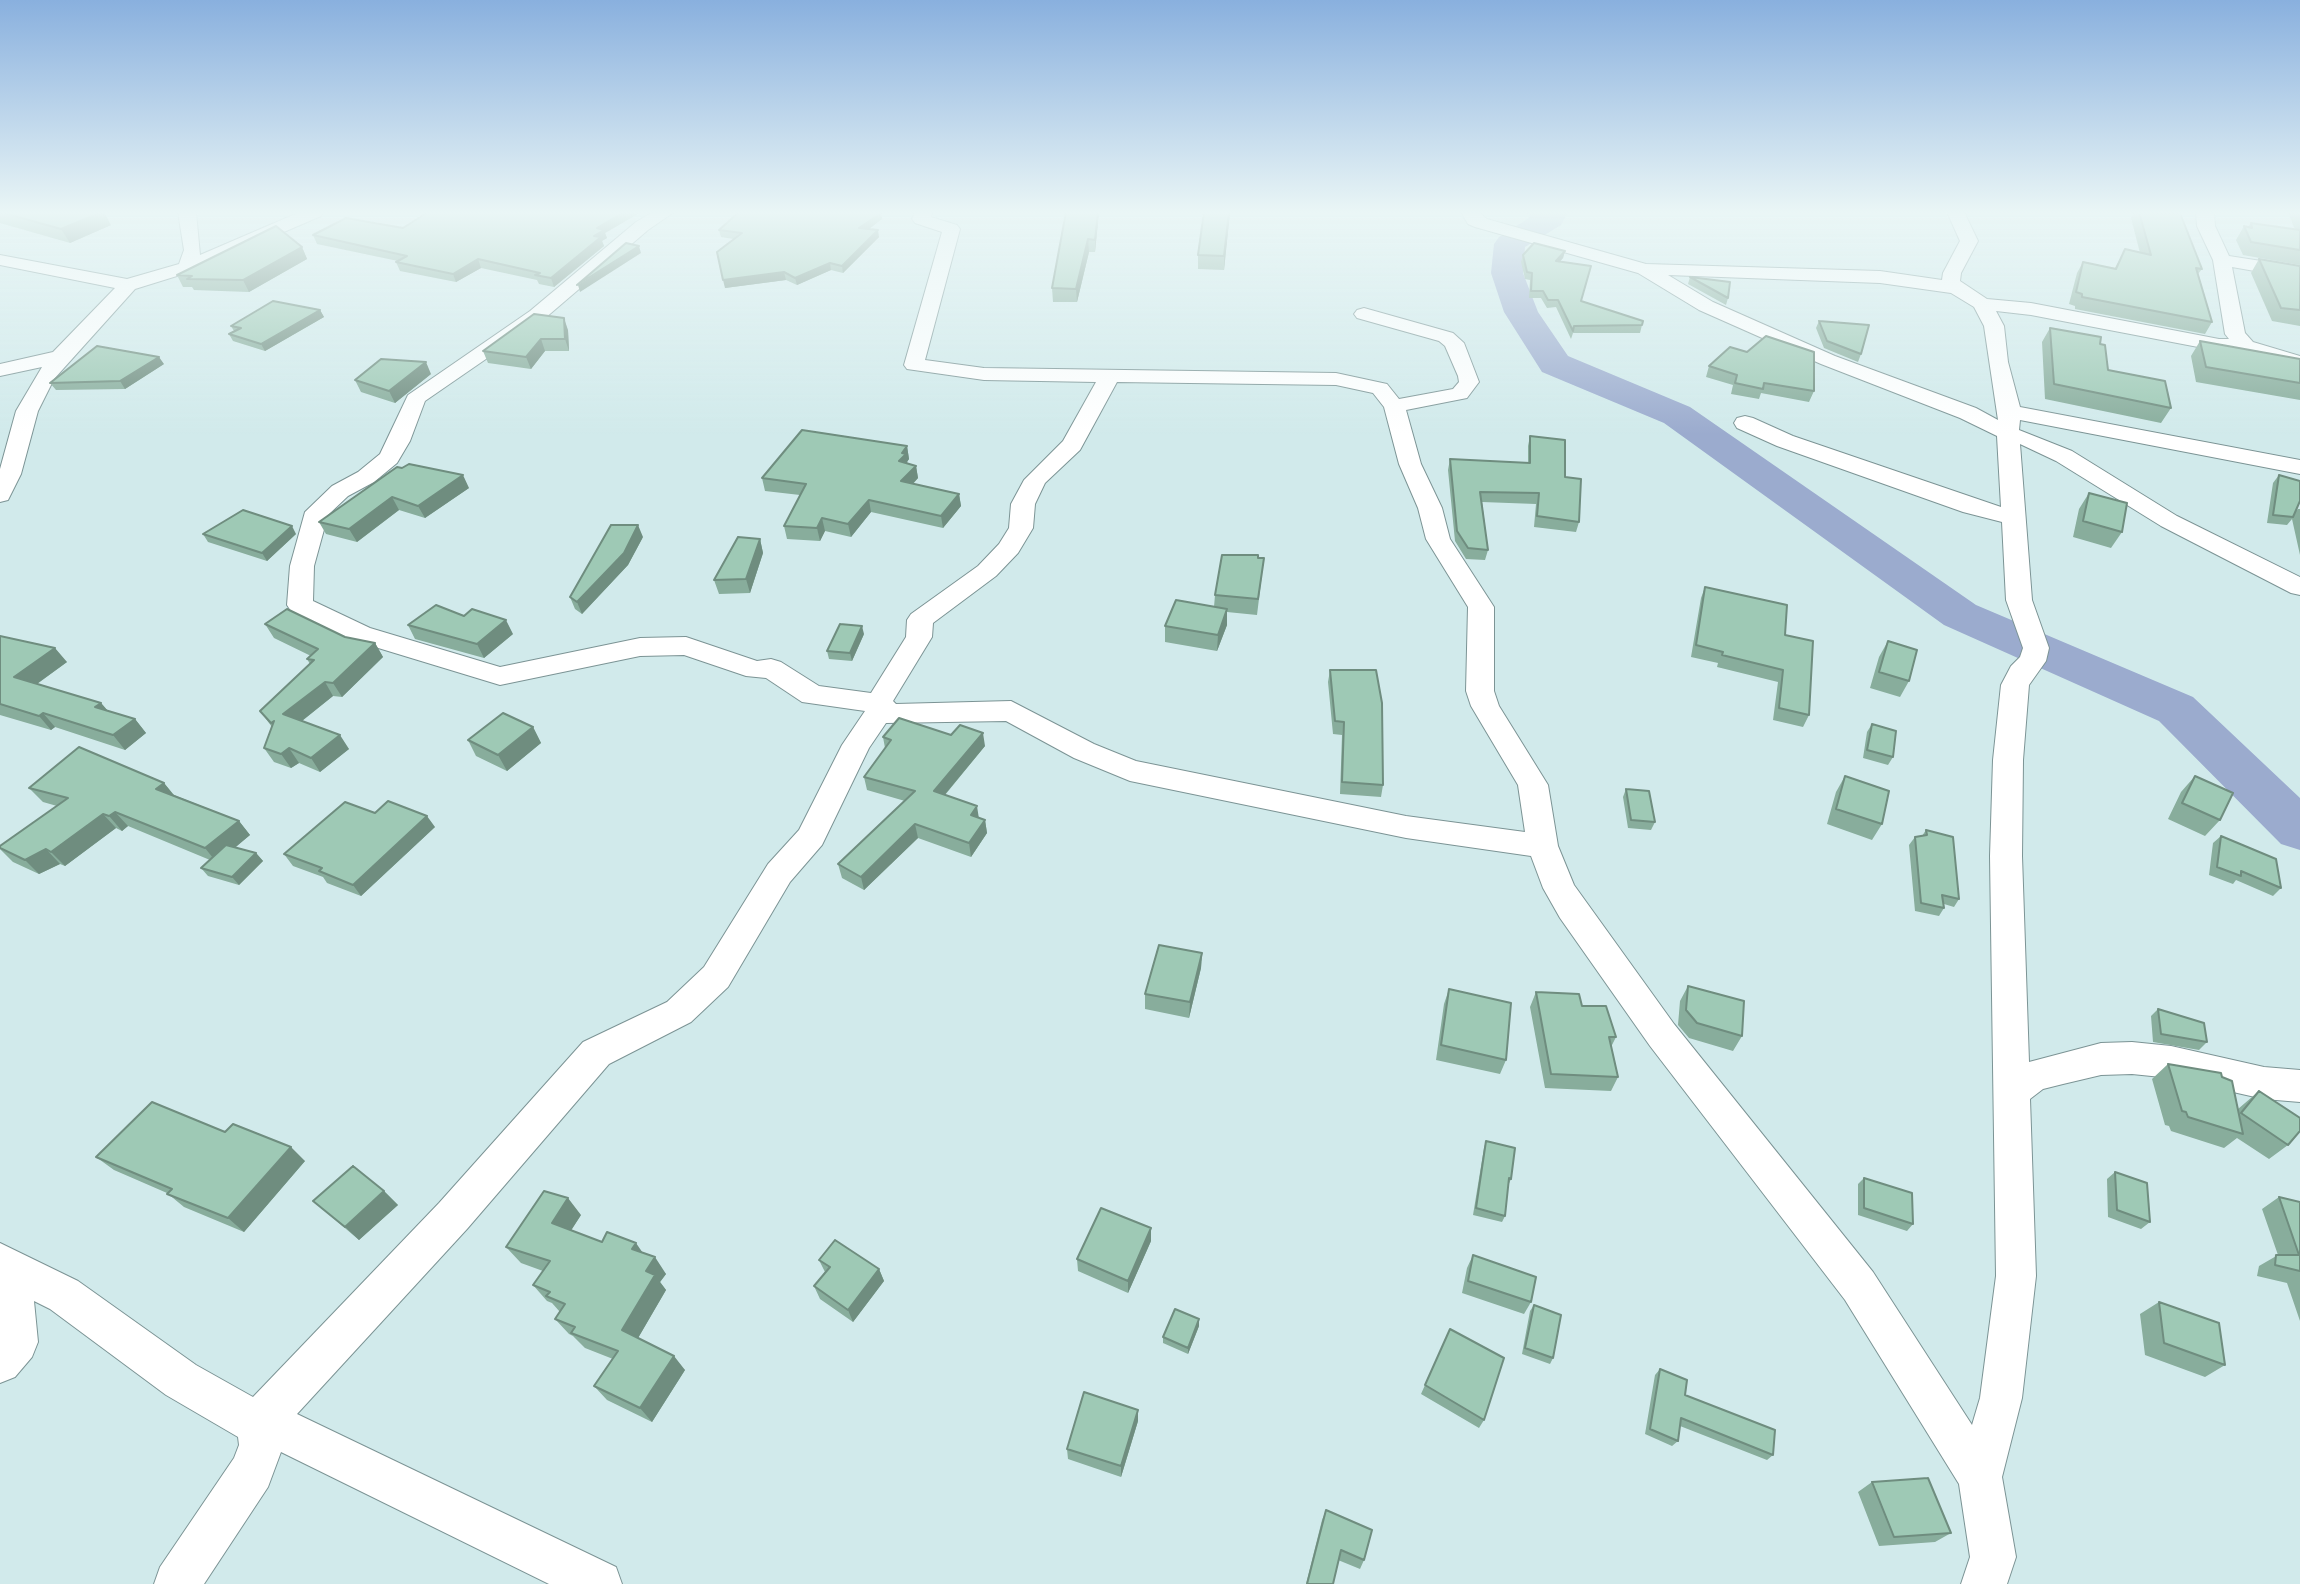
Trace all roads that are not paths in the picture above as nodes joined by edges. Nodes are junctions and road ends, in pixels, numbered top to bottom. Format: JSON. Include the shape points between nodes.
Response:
{"nodes":[{"id":1,"x":127,"y":286,"type":"edge"},
{"id":2,"x":571,"y":286,"type":"edge"},
{"id":3,"x":936,"y":286,"type":"edge"},
{"id":4,"x":1671,"y":286,"type":"edge"},
{"id":5,"x":1942,"y":286,"type":"edge"},
{"id":6,"x":2226,"y":286,"type":"edge"},
{"id":7,"x":1956,"y":288,"type":"joint"},
{"id":8,"x":1982,"y":304,"type":"junction"},
{"id":9,"x":1364,"y":314,"type":"dead end"},
{"id":10,"x":2246,"y":346,"type":"junction"},
{"id":11,"x":60,"y":357,"type":"junction"},
{"id":12,"x":2300,"y":362,"type":"edge"},
{"id":13,"x":0,"y":370,"type":"edge"},
{"id":14,"x":1110,"y":376,"type":"junction"},
{"id":15,"x":1394,"y":406,"type":"junction"},
{"id":16,"x":2009,"y":422,"type":"junction"},
{"id":17,"x":1745,"y":423,"type":"dead end"},
{"id":18,"x":2300,"y":467,"type":"edge"},
{"id":19,"x":0,"y":495,"type":"edge"},
{"id":20,"x":2012,"y":517,"type":"junction"},
{"id":21,"x":2300,"y":587,"type":"edge"},
{"id":22,"x":880,"y":705,"type":"junction"},
{"id":23,"x":1543,"y":846,"type":"junction"},
{"id":24,"x":2300,"y":1086,"type":"edge"},
{"id":25,"x":2012,"y":1092,"type":"junction"},
{"id":26,"x":5,"y":1265,"type":"edge"},
{"id":27,"x":0,"y":1362,"type":"edge"},
{"id":28,"x":258,"y":1424,"type":"junction"},
{"id":29,"x":1980,"y":1478,"type":"junction"},
{"id":30,"x":177,"y":1584,"type":"edge"},
{"id":31,"x":599,"y":1584,"type":"edge"},
{"id":32,"x":1983,"y":1584,"type":"edge"}],
"edges":[{"from":1,"to":11,"type":"street"},
{"from":2,"to":22,"type":"street","via":[[537,314],[431,384],[415,399],[389,458],[317,512],[302,566],[300,605],[361,634],[500,676],[640,647],[686,646],[756,670],[771,668],[812,695]]},
{"from":3,"to":14,"type":"street","via":[[914,365],[984,374]]},
{"from":4,"to":16,"type":"street","via":[[1828,360],[1968,413]]},
{"from":5,"to":7,"type":"street"},
{"from":6,"to":10,"type":"street","via":[[2235,334]]},
{"from":7,"to":8,"type":"street"},
{"from":8,"to":10,"type":"street"},
{"from":8,"to":16,"type":"street","via":[[1994,326]]},
{"from":9,"to":15,"type":"street","via":[[1446,337],[1454,343],[1468,376],[1460,394]]},
{"from":10,"to":12,"type":"street"},
{"from":11,"to":13,"type":"street"},
{"from":11,"to":19,"type":"street","via":[[27,411]]},
{"from":14,"to":15,"type":"street","via":[[1336,379],[1380,388]]},
{"from":14,"to":22,"type":"street","via":[[1072,445],[1035,480],[1023,504],[1021,528],[1009,548],[987,571],[920,620],[919,637]]},
{"from":15,"to":23,"type":"street","via":[[1438,539],[1481,607],[1480,691],[1533,785]]},
{"from":16,"to":18,"type":"street"},
{"from":16,"to":20,"type":"street"},
{"from":16,"to":21,"type":"street","via":[[2169,521]]},
{"from":17,"to":20,"type":"street","via":[[1971,507]]},
{"from":20,"to":25,"type":"street","via":[[2019,600],[2036,648],[2033,661],[2015,685],[2008,760]]},
{"from":22,"to":23,"type":"street","via":[[889,714],[1011,711],[1130,770],[1406,827]]},
{"from":22,"to":28,"type":"street","via":[[811,837],[779,873],[716,976],[679,1012],[596,1053],[453,1216]]},
{"from":23,"to":29,"type":"street","via":[[1571,909],[1662,1035],[1859,1286]]},
{"from":24,"to":25,"type":"street","via":[[2132,1058],[2101,1059],[2033,1076]]},
{"from":25,"to":29,"type":"street","via":[[2016,1276],[2001,1398]]},
{"from":26,"to":27,"type":"street","via":[[17,1342]]},
{"from":26,"to":28,"type":"street","via":[[64,1295],[181,1380]]},
{"from":28,"to":30,"type":"street","via":[[261,1445],[252,1471]]},
{"from":28,"to":31,"type":"street","via":[[289,1432]]},
{"from":29,"to":32,"type":"street","via":[[1993,1557]]}]}
